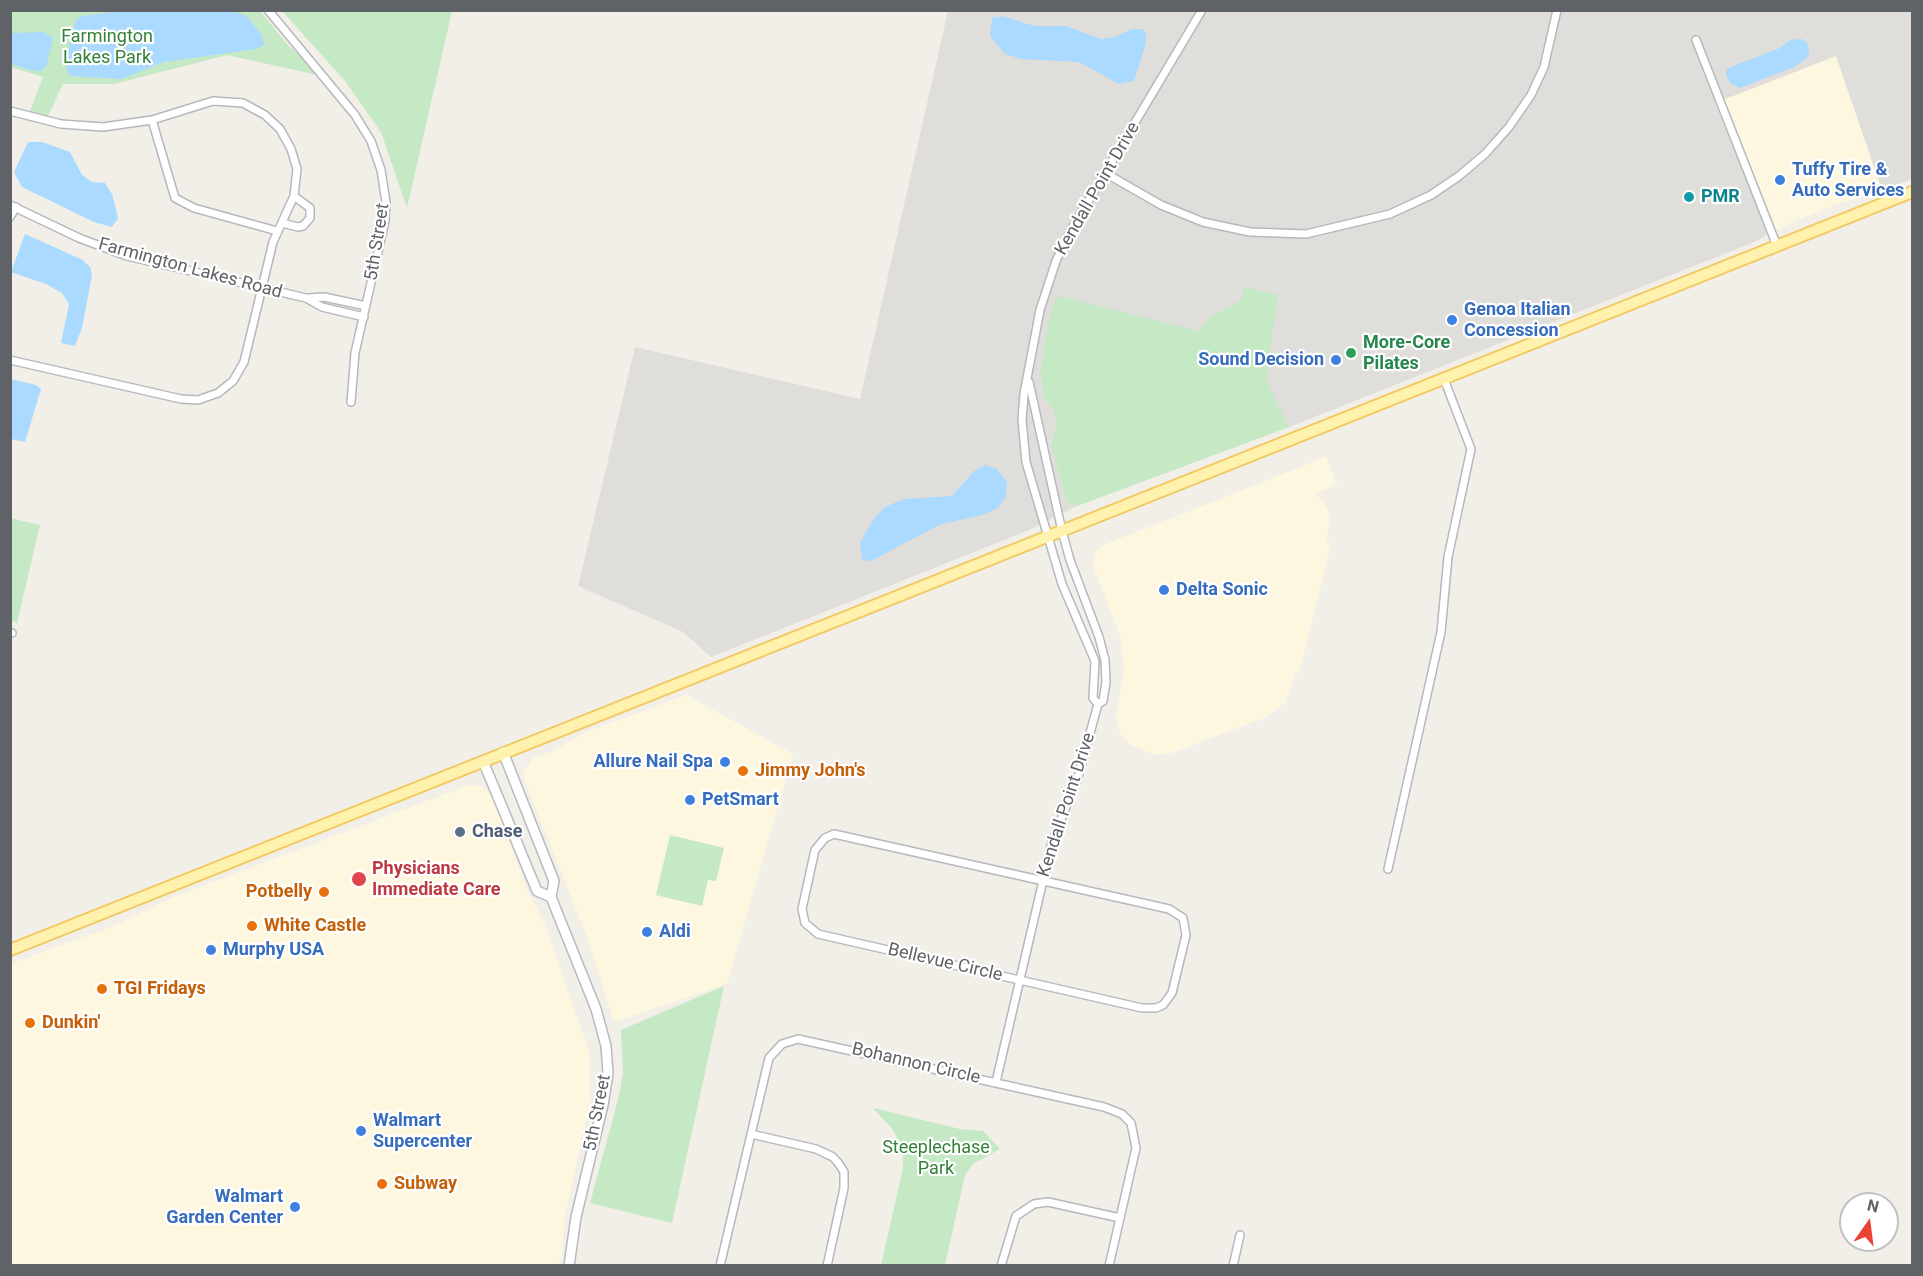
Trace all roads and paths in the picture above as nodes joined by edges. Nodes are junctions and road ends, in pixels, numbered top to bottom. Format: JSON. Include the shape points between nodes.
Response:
{"nodes":[{"id":1,"x":268,"y":10,"type":"edge"},
{"id":2,"x":1202,"y":10,"type":"edge"},
{"id":3,"x":1557,"y":10,"type":"edge"},
{"id":4,"x":1696,"y":40,"type":"dead end"},
{"id":5,"x":10,"y":111,"type":"edge"},
{"id":6,"x":152,"y":120,"type":"junction"},
{"id":7,"x":1107,"y":174,"type":"junction"},
{"id":8,"x":1912,"y":192,"type":"edge"},
{"id":9,"x":294,"y":196,"type":"junction"},
{"id":10,"x":13,"y":206,"type":"edge"},
{"id":11,"x":10,"y":217,"type":"edge"},
{"id":12,"x":282,"y":223,"type":"junction"},
{"id":13,"x":277,"y":231,"type":"junction"},
{"id":14,"x":1776,"y":246,"type":"junction"},
{"id":15,"x":261,"y":288,"type":"junction"},
{"id":16,"x":306,"y":298,"type":"junction"},
{"id":17,"x":366,"y":306,"type":"junction"},
{"id":18,"x":364,"y":317,"type":"junction"},
{"id":19,"x":10,"y":360,"type":"edge"},
{"id":20,"x":1444,"y":379,"type":"junction"},
{"id":21,"x":1029,"y":380,"type":"junction"},
{"id":22,"x":351,"y":402,"type":"dead end"},
{"id":23,"x":1062,"y":531,"type":"junction"},
{"id":24,"x":1047,"y":537,"type":"junction"},
{"id":25,"x":1098,"y":704,"type":"junction"},
{"id":26,"x":503,"y":752,"type":"junction"},
{"id":27,"x":483,"y":761,"type":"junction"},
{"id":28,"x":1388,"y":869,"type":"dead end"},
{"id":29,"x":1043,"y":880,"type":"junction"},
{"id":30,"x":551,"y":897,"type":"junction"},
{"id":31,"x":10,"y":950,"type":"edge"},
{"id":32,"x":1019,"y":980,"type":"junction"},
{"id":33,"x":996,"y":1082,"type":"junction"},
{"id":34,"x":751,"y":1134,"type":"junction"},
{"id":35,"x":1120,"y":1218,"type":"junction"},
{"id":36,"x":1240,"y":1235,"type":"dead end"},
{"id":37,"x":569,"y":1266,"type":"edge"},
{"id":38,"x":720,"y":1266,"type":"edge"},
{"id":39,"x":827,"y":1266,"type":"edge"},
{"id":40,"x":1001,"y":1266,"type":"edge"},
{"id":41,"x":1109,"y":1266,"type":"edge"},
{"id":42,"x":1233,"y":1266,"type":"edge"}],
"edges":[{"from":1,"to":17,"type":"street","name":"5th Street","via":[[355,115],[371,141],[381,170],[385,220]]},
{"from":2,"to":7,"type":"street","name":"Kendall Point Drive"},
{"from":3,"to":7,"type":"street","via":[[1544,67],[1509,127],[1460,176],[1390,214],[1306,234],[1250,232],[1203,222],[1161,205]]},
{"from":4,"to":14,"type":"street"},
{"from":5,"to":6,"type":"street","via":[[51,123],[90,127]]},
{"from":6,"to":9,"type":"street","via":[[213,101],[234,101],[253,108],[280,129],[291,149],[297,169]]},
{"from":6,"to":13,"type":"street","via":[[175,198],[194,208]]},
{"from":7,"to":21,"type":"street","name":"Kendall Point Drive","via":[[1071,230],[1045,288]]},
{"from":8,"to":14,"type":"main road"},
{"from":9,"to":12,"type":"street"},
{"from":9,"to":12,"type":"street","via":[[310,208],[310,218],[298,227]]},
{"from":10,"to":11,"type":"street"},
{"from":10,"to":15,"type":"street","name":"Farmington Lakes Road","via":[[118,253]]},
{"from":12,"to":13,"type":"street"},
{"from":13,"to":15,"type":"street"},
{"from":14,"to":20,"type":"main road"},
{"from":15,"to":16,"type":"street","name":"Farmington Lakes Road"},
{"from":15,"to":19,"type":"street","via":[[241,369],[233,381],[210,397],[181,399]]},
{"from":16,"to":17,"type":"street","name":"Farmington Lakes Road","via":[[324,297]]},
{"from":16,"to":18,"type":"street","name":"Farmington Lakes Road","via":[[322,307]]},
{"from":17,"to":18,"type":"street","name":"5th Street"},
{"from":18,"to":22,"type":"street","name":"5th Street","via":[[351,375]]},
{"from":20,"to":23,"type":"main road"},
{"from":20,"to":28,"type":"street","via":[[1471,449],[1448,557],[1441,632]]},
{"from":21,"to":23,"type":"street","name":"Kendall Point Drive"},
{"from":21,"to":24,"type":"street","name":"Kendall Point Drive","via":[[1022,420],[1023,441]]},
{"from":23,"to":24,"type":"main road"},
{"from":23,"to":25,"type":"street","name":"Kendall Point Drive","via":[[1106,660],[1103,701]]},
{"from":24,"to":25,"type":"street","name":"Kendall Point Drive","via":[[1095,661],[1094,698]]},
{"from":24,"to":26,"type":"main road"},
{"from":25,"to":29,"type":"street","name":"Kendall Point Drive"},
{"from":26,"to":27,"type":"main road"},
{"from":26,"to":30,"type":"street","name":"5th Street","via":[[554,881]]},
{"from":27,"to":30,"type":"street","name":"5th Street","via":[[537,891]]},
{"from":27,"to":31,"type":"main road"},
{"from":29,"to":32,"type":"street","name":"Kendall Point Drive"},
{"from":29,"to":32,"type":"street","name":"Bellevue Circle","via":[[1169,909],[1183,918],[1186,935],[1172,993],[1156,1008]]},
{"from":29,"to":32,"type":"street","name":"Bellevue Circle","via":[[834,834],[815,850],[803,902],[803,920],[818,934]]},
{"from":30,"to":37,"type":"street","name":"5th Street","via":[[596,1009],[606,1046],[608,1073]]},
{"from":32,"to":33,"type":"street","name":"Kendall Point Drive"},
{"from":33,"to":34,"type":"street","name":"Bohannon Circle","via":[[807,1040],[790,1041],[769,1058]]},
{"from":33,"to":35,"type":"street","name":"Bohannon Circle","via":[[1108,1108],[1126,1118],[1134,1131],[1136,1148]]},
{"from":34,"to":38,"type":"street","name":"Bohannon Circle"},
{"from":34,"to":39,"type":"street","via":[[816,1149],[839,1164],[844,1188]]},
{"from":35,"to":40,"type":"street","via":[[1048,1202],[1034,1203],[1016,1216]]},
{"from":35,"to":41,"type":"street","name":"Bohannon Circle"},
{"from":36,"to":42,"type":"street"}]}
